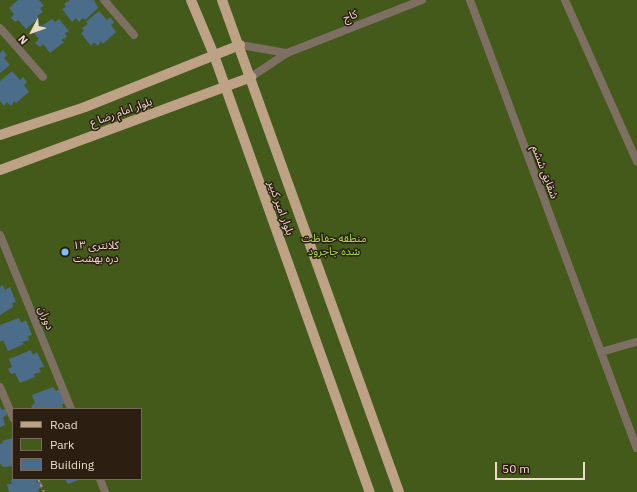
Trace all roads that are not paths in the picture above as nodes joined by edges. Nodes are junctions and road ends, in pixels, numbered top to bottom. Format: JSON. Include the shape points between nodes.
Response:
{"nodes":[{"id":1,"x":104,"y":0,"type":"edge"},
{"id":2,"x":191,"y":0,"type":"edge"},
{"id":3,"x":222,"y":0,"type":"edge"},
{"id":4,"x":422,"y":0,"type":"edge"},
{"id":5,"x":470,"y":0,"type":"edge"},
{"id":6,"x":566,"y":0,"type":"edge"},
{"id":7,"x":0,"y":28,"type":"edge"},
{"id":8,"x":134,"y":35,"type":"dead end"},
{"id":9,"x":240,"y":45,"type":"junction"},
{"id":10,"x":287,"y":53,"type":"junction"},
{"id":11,"x":214,"y":54,"type":"junction"},
{"id":12,"x":42,"y":77,"type":"dead end"},
{"id":13,"x":251,"y":77,"type":"junction"},
{"id":14,"x":225,"y":87,"type":"junction"},
{"id":15,"x":0,"y":135,"type":"edge"},
{"id":16,"x":637,"y":162,"type":"edge"},
{"id":17,"x":0,"y":170,"type":"edge"},
{"id":18,"x":0,"y":235,"type":"edge"},
{"id":19,"x":637,"y":342,"type":"edge"},
{"id":20,"x":600,"y":352,"type":"junction"},
{"id":21,"x":0,"y":387,"type":"edge"},
{"id":22,"x":71,"y":408,"type":"edge"},
{"id":23,"x":12,"y":416,"type":"edge"},
{"id":24,"x":637,"y":448,"type":"edge"},
{"id":25,"x":100,"y":480,"type":"edge"},
{"id":26,"x":102,"y":491,"type":"edge"},
{"id":27,"x":370,"y":492,"type":"edge"},
{"id":28,"x":399,"y":492,"type":"edge"}],
"edges":[{"from":1,"to":8,"type":"street"},
{"from":2,"to":11,"type":"main road","name":"بلوار امیر کبیر"},
{"from":3,"to":9,"type":"main road","name":"بلوار امیر کبیر"},
{"from":4,"to":10,"type":"street","name":"کاج"},
{"from":5,"to":20,"type":"street","name":"شقایق ششم"},
{"from":6,"to":16,"type":"street"},
{"from":7,"to":12,"type":"street"},
{"from":9,"to":10,"type":"street"},
{"from":9,"to":11,"type":"main road","name":"بلوار امام رضا ع"},
{"from":9,"to":13,"type":"main road","name":"بلوار امیر کبیر"},
{"from":10,"to":13,"type":"street","name":"کاج"},
{"from":11,"to":14,"type":"main road","name":"بلوار امیر کبیر"},
{"from":11,"to":15,"type":"main road","name":"بلوار امام رضا ع","via":[[85,107]]},
{"from":13,"to":14,"type":"main road","name":"بلوار امام رضا ع"},
{"from":13,"to":28,"type":"main road","name":"بلوار امیر کبیر"},
{"from":14,"to":17,"type":"main road","name":"بلوار امام رضا ع"},
{"from":14,"to":27,"type":"main road","name":"بلوار امیر کبیر"},
{"from":18,"to":22,"type":"street","name":"دوران"},
{"from":19,"to":20,"type":"street"},
{"from":20,"to":24,"type":"street","name":"شقایق ششم"},
{"from":21,"to":23,"type":"street"},
{"from":25,"to":26,"type":"street"}]}
